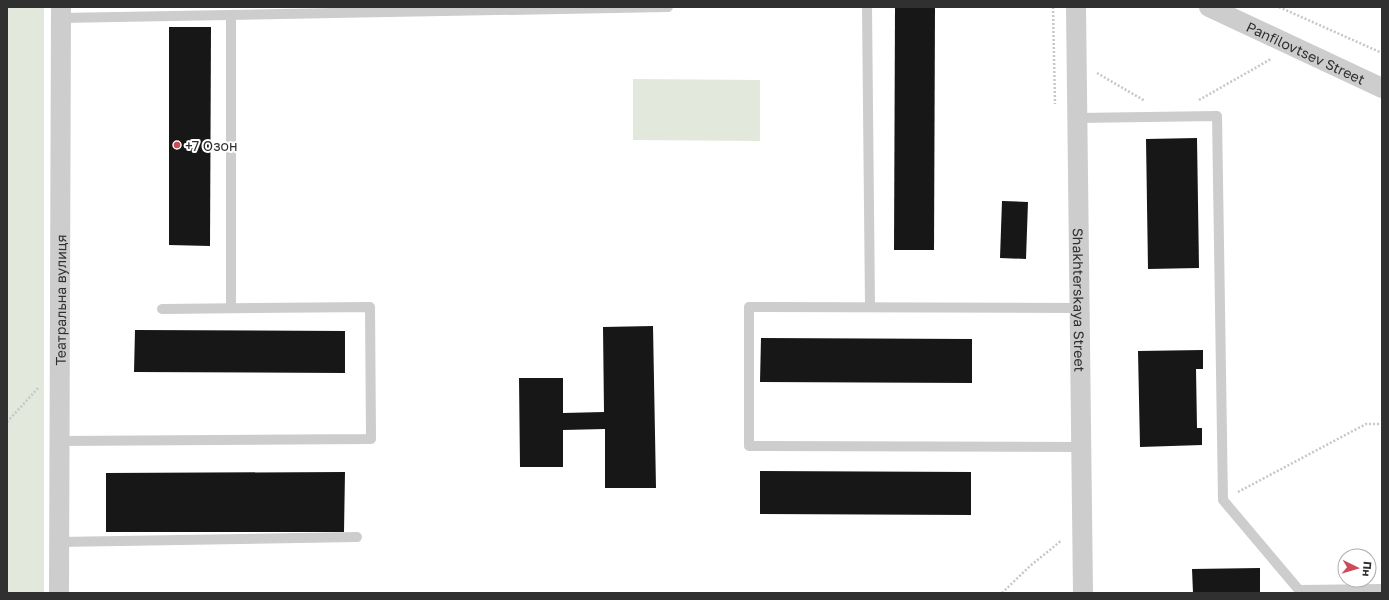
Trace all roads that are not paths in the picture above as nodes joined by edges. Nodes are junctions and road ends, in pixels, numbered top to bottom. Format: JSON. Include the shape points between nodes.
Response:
{"nodes":[{"id":1,"x":668,"y":7,"type":"edge"},
{"id":2,"x":867,"y":7,"type":"edge"},
{"id":3,"x":1076,"y":7,"type":"edge"},
{"id":4,"x":1209,"y":7,"type":"edge"},
{"id":5,"x":61,"y":13,"type":"edge"},
{"id":6,"x":231,"y":15,"type":"junction"},
{"id":7,"x":1382,"y":88,"type":"edge"},
{"id":8,"x":1077,"y":118,"type":"junction"},
{"id":9,"x":870,"y":307,"type":"junction"},
{"id":10,"x":231,"y":308,"type":"junction"},
{"id":11,"x":1079,"y":308,"type":"junction"},
{"id":12,"x":162,"y":309,"type":"dead end"},
{"id":13,"x":59,"y":441,"type":"junction"},
{"id":14,"x":1081,"y":447,"type":"junction"},
{"id":15,"x":357,"y":537,"type":"dead end"},
{"id":16,"x":59,"y":542,"type":"junction"},
{"id":17,"x":1382,"y":589,"type":"edge"},
{"id":18,"x":59,"y":593,"type":"edge"},
{"id":19,"x":1083,"y":593,"type":"edge"}],
"edges":[{"from":1,"to":6,"type":"lane"},
{"from":2,"to":9,"type":"lane"},
{"from":3,"to":8,"type":"street","name":"Shakhterskaya Street"},
{"from":4,"to":7,"type":"street","name":"Panfilovtsev Street"},
{"from":5,"to":6,"type":"lane"},
{"from":5,"to":13,"type":"street","name":"Театральна вулиця"},
{"from":6,"to":10,"type":"lane"},
{"from":8,"to":11,"type":"street","name":"Shakhterskaya Street"},
{"from":8,"to":17,"type":"lane","via":[[1217,116],[1223,500],[1299,590]]},
{"from":9,"to":11,"type":"lane"},
{"from":9,"to":14,"type":"lane","via":[[750,307],[749,446]]},
{"from":10,"to":12,"type":"lane"},
{"from":10,"to":13,"type":"lane","via":[[370,307],[371,439]]},
{"from":11,"to":14,"type":"street","name":"Shakhterskaya Street"},
{"from":13,"to":16,"type":"street","name":"Театральна вулиця"},
{"from":14,"to":19,"type":"street","name":"Shakhterskaya Street"},
{"from":15,"to":16,"type":"lane"},
{"from":16,"to":18,"type":"street","name":"Театральна вулиця"}]}
